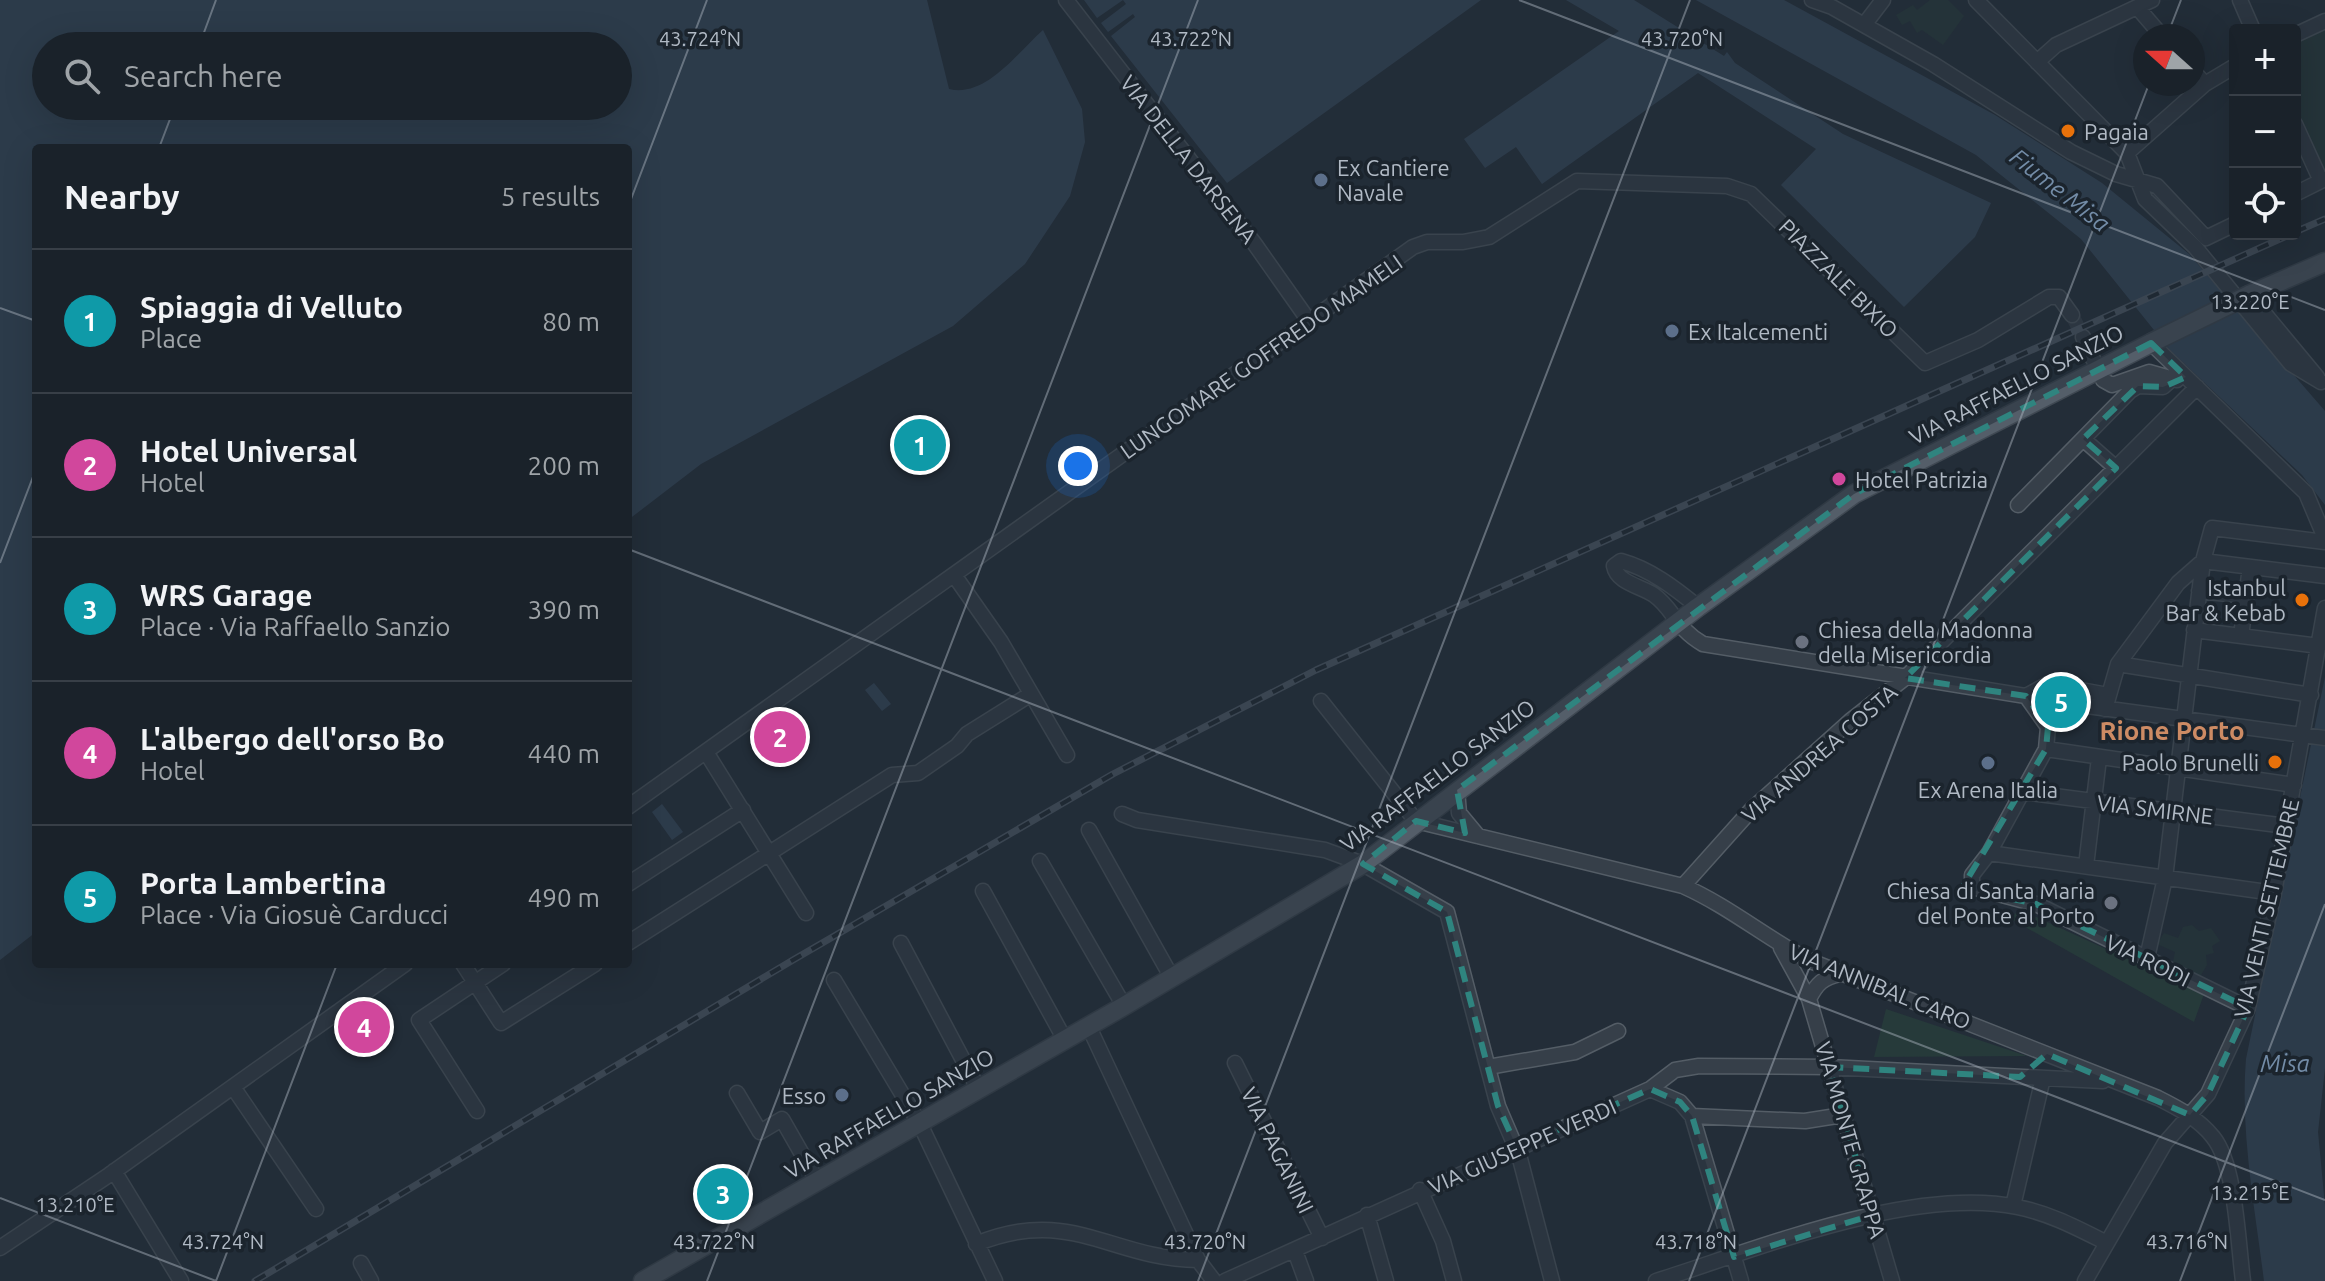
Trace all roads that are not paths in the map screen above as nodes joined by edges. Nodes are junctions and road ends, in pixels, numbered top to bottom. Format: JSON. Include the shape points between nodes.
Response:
{"nodes":[{"id":1,"x":1066,"y":0,"type":"edge"},
{"id":2,"x":1812,"y":0,"type":"edge"},
{"id":3,"x":1883,"y":0,"type":"edge"},
{"id":4,"x":1976,"y":0,"type":"edge"},
{"id":5,"x":2152,"y":0,"type":"edge"},
{"id":6,"x":2240,"y":0,"type":"edge"},
{"id":7,"x":2137,"y":7,"type":"junction"},
{"id":8,"x":2325,"y":21,"type":"edge"},
{"id":9,"x":2152,"y":24,"type":"edge"},
{"id":10,"x":2250,"y":24,"type":"edge"},
{"id":11,"x":1864,"y":25,"type":"junction"},
{"id":12,"x":2301,"y":32,"type":"edge"},
{"id":13,"x":2037,"y":62,"type":"junction"},
{"id":14,"x":2229,"y":70,"type":"edge"},
{"id":15,"x":2205,"y":84,"type":"edge"},
{"id":16,"x":2191,"y":96,"type":"edge"},
{"id":17,"x":2301,"y":136,"type":"edge"},
{"id":18,"x":2127,"y":153,"type":"junction"},
{"id":19,"x":2136,"y":179,"type":"junction"},
{"id":20,"x":2323,"y":180,"type":"edge"},
{"id":21,"x":2301,"y":191,"type":"edge"},
{"id":22,"x":1751,"y":194,"type":"joint"},
{"id":23,"x":2229,"y":227,"type":"edge"},
{"id":24,"x":2325,"y":262,"type":"edge"},
{"id":25,"x":2249,"y":295,"type":"junction"},
{"id":26,"x":2072,"y":315,"type":"tunnel mouth"},
{"id":27,"x":1309,"y":321,"type":"junction"},
{"id":28,"x":2083,"y":337,"type":"tunnel mouth"},
{"id":29,"x":2151,"y":343,"type":"junction"},
{"id":30,"x":2093,"y":359,"type":"dead end"},
{"id":31,"x":2103,"y":380,"type":"dead end"},
{"id":32,"x":2185,"y":381,"type":"junction"},
{"id":33,"x":2323,"y":384,"type":"edge"},
{"id":34,"x":2083,"y":439,"type":"junction"},
{"id":35,"x":2116,"y":468,"type":"junction"},
{"id":36,"x":2018,"y":505,"type":"dead end"},
{"id":37,"x":2325,"y":540,"type":"edge"},
{"id":38,"x":2203,"y":561,"type":"junction"},
{"id":39,"x":2250,"y":567,"type":"junction"},
{"id":40,"x":954,"y":575,"type":"junction"},
{"id":41,"x":2325,"y":576,"type":"edge"},
{"id":42,"x":2199,"y":591,"type":"junction"},
{"id":43,"x":2247,"y":596,"type":"junction"},
{"id":44,"x":1698,"y":607,"type":"junction"},
{"id":45,"x":2325,"y":608,"type":"edge"},
{"id":46,"x":1675,"y":624,"type":"junction"},
{"id":47,"x":2194,"y":630,"type":"junction"},
{"id":48,"x":2241,"y":636,"type":"junction"},
{"id":49,"x":2319,"y":646,"type":"junction"},
{"id":50,"x":2118,"y":664,"type":"junction"},
{"id":51,"x":2189,"y":676,"type":"junction"},
{"id":52,"x":1905,"y":678,"type":"junction"},
{"id":53,"x":1031,"y":694,"type":"junction"},
{"id":54,"x":2311,"y":695,"type":"junction"},
{"id":55,"x":2026,"y":696,"type":"junction"},
{"id":56,"x":2050,"y":700,"type":"dead end"},
{"id":57,"x":1321,"y":701,"type":"dead end"},
{"id":58,"x":2106,"y":702,"type":"junction"},
{"id":59,"x":2072,"y":704,"type":"dead end"},
{"id":60,"x":2184,"y":720,"type":"junction"},
{"id":61,"x":2314,"y":737,"type":"edge"},
{"id":62,"x":2046,"y":749,"type":"junction"},
{"id":63,"x":706,"y":752,"type":"junction"},
{"id":64,"x":1067,"y":755,"type":"dead end"},
{"id":65,"x":2099,"y":758,"type":"junction"},
{"id":66,"x":2178,"y":769,"type":"junction"},
{"id":67,"x":2294,"y":785,"type":"junction"},
{"id":68,"x":1457,"y":790,"type":"junction"},
{"id":69,"x":2023,"y":792,"type":"junction"},
{"id":70,"x":2093,"y":801,"type":"junction"},
{"id":71,"x":632,"y":804,"type":"edge"},
{"id":72,"x":743,"y":810,"type":"junction"},
{"id":73,"x":2173,"y":811,"type":"junction"},
{"id":74,"x":1122,"y":814,"type":"dead end"},
{"id":75,"x":1416,"y":821,"type":"junction"},
{"id":76,"x":2286,"y":826,"type":"junction"},
{"id":77,"x":1089,"y":830,"type":"dead end"},
{"id":78,"x":1479,"y":836,"type":"junction"},
{"id":79,"x":769,"y":853,"type":"junction"},
{"id":80,"x":1989,"y":853,"type":"junction"},
{"id":81,"x":1040,"y":861,"type":"dead end"},
{"id":82,"x":1363,"y":864,"type":"junction"},
{"id":83,"x":2086,"y":866,"type":"junction"},
{"id":84,"x":2165,"y":878,"type":"junction"},
{"id":85,"x":632,"y":881,"type":"edge"},
{"id":86,"x":1683,"y":886,"type":"junction"},
{"id":87,"x":983,"y":891,"type":"dead end"},
{"id":88,"x":2274,"y":893,"type":"junction"},
{"id":89,"x":806,"y":913,"type":"dead end"},
{"id":90,"x":632,"y":940,"type":"edge"},
{"id":91,"x":901,"y":943,"type":"dead end"},
{"id":92,"x":1779,"y":944,"type":"junction"},
{"id":93,"x":2147,"y":958,"type":"junction"},
{"id":94,"x":399,"y":968,"type":"edge"},
{"id":95,"x":466,"y":968,"type":"edge"},
{"id":96,"x":497,"y":968,"type":"edge"},
{"id":97,"x":589,"y":968,"type":"edge"},
{"id":98,"x":1840,"y":974,"type":"junction"},
{"id":99,"x":1172,"y":978,"type":"junction"},
{"id":100,"x":834,"y":980,"type":"dead end"},
{"id":101,"x":475,"y":982,"type":"junction"},
{"id":102,"x":1809,"y":999,"type":"junction"},
{"id":103,"x":1124,"y":1006,"type":"junction"},
{"id":104,"x":2248,"y":1008,"type":"junction"},
{"id":105,"x":1089,"y":1027,"type":"junction"},
{"id":106,"x":1618,"y":1031,"type":"dead end"},
{"id":107,"x":1065,"y":1040,"type":"junction"},
{"id":108,"x":2031,"y":1047,"type":"junction"},
{"id":109,"x":1235,"y":1063,"type":"dead end"},
{"id":110,"x":1488,"y":1067,"type":"junction"},
{"id":111,"x":1829,"y":1067,"type":"junction"},
{"id":112,"x":2020,"y":1077,"type":"junction"},
{"id":113,"x":2043,"y":1078,"type":"junction"},
{"id":114,"x":2115,"y":1082,"type":"junction"},
{"id":115,"x":233,"y":1087,"type":"junction"},
{"id":116,"x":1650,"y":1089,"type":"junction"},
{"id":117,"x":979,"y":1090,"type":"junction"},
{"id":118,"x":737,"y":1093,"type":"dead end"},
{"id":119,"x":477,"y":1111,"type":"dead end"},
{"id":120,"x":1843,"y":1115,"type":"junction"},
{"id":121,"x":2190,"y":1115,"type":"junction"},
{"id":122,"x":1692,"y":1116,"type":"junction"},
{"id":123,"x":920,"y":1124,"type":"junction"},
{"id":124,"x":1517,"y":1148,"type":"junction"},
{"id":125,"x":114,"y":1171,"type":"junction"},
{"id":126,"x":818,"y":1182,"type":"junction"},
{"id":127,"x":1420,"y":1190,"type":"junction"},
{"id":128,"x":2013,"y":1206,"type":"junction"},
{"id":129,"x":316,"y":1209,"type":"dead end"},
{"id":130,"x":1367,"y":1215,"type":"junction"},
{"id":131,"x":1873,"y":1215,"type":"junction"},
{"id":132,"x":1322,"y":1238,"type":"junction"},
{"id":133,"x":2107,"y":1243,"type":"junction"},
{"id":134,"x":976,"y":1244,"type":"junction"},
{"id":135,"x":0,"y":1248,"type":"edge"},
{"id":136,"x":1295,"y":1251,"type":"junction"},
{"id":137,"x":1734,"y":1257,"type":"junction"},
{"id":138,"x":1198,"y":1260,"type":"junction"},
{"id":139,"x":361,"y":1263,"type":"dead end"},
{"id":140,"x":181,"y":1281,"type":"edge"},
{"id":141,"x":371,"y":1281,"type":"edge"},
{"id":142,"x":644,"y":1281,"type":"edge"},
{"id":143,"x":995,"y":1281,"type":"edge"},
{"id":144,"x":1214,"y":1281,"type":"edge"},
{"id":145,"x":1225,"y":1281,"type":"edge"},
{"id":146,"x":1306,"y":1281,"type":"edge"},
{"id":147,"x":1386,"y":1281,"type":"edge"},
{"id":148,"x":1454,"y":1281,"type":"edge"},
{"id":149,"x":1552,"y":1281,"type":"edge"},
{"id":150,"x":1656,"y":1281,"type":"edge"},
{"id":151,"x":1741,"y":1281,"type":"edge"},
{"id":152,"x":1892,"y":1281,"type":"edge"},
{"id":153,"x":2085,"y":1281,"type":"edge"},
{"id":154,"x":2243,"y":1281,"type":"edge"}],
"edges":[{"from":1,"to":27,"type":"street","name":"VIA DELLA DARSENA"},
{"from":2,"to":11,"type":"street"},
{"from":3,"to":11,"type":"street"},
{"from":4,"to":13,"type":"street"},
{"from":5,"to":7,"type":"street"},
{"from":6,"to":10,"type":"street"},
{"from":7,"to":9,"type":"street"},
{"from":7,"to":13,"type":"street","via":[[2056,45]]},
{"from":8,"to":12,"type":"street"},
{"from":11,"to":19,"type":"street","via":[[2071,152]]},
{"from":13,"to":18,"type":"street"},
{"from":14,"to":15,"type":"street"},
{"from":16,"to":18,"type":"street"},
{"from":17,"to":20,"type":"street"},
{"from":18,"to":19,"type":"street"},
{"from":19,"to":23,"type":"street","via":[[2157,186],[2206,238]]},
{"from":19,"to":33,"type":"street","via":[[2145,199],[2195,247],[2291,364]]},
{"from":20,"to":21,"type":"street"},
{"from":22,"to":26,"type":"street","name":"PIAZZALE BIXIO","via":[[1925,363],[1978,340],[2049,297],[2059,297]]},
{"from":22,"to":27,"type":"street","name":"LUNGOMARE GOFFREDO MAMELI","via":[[1727,186],[1577,181],[1489,237],[1413,247]]},
{"from":24,"to":25,"type":"main road","name":"VIA RAFFAELLO SANZIO"},
{"from":25,"to":29,"type":"main road","name":"VIA RAFFAELLO SANZIO","bridge":true},
{"from":25,"to":33,"type":"street"},
{"from":27,"to":40,"type":"street","name":"LUNGOMARE GOFFREDO MAMELI"},
{"from":28,"to":30,"type":"street"},
{"from":29,"to":32,"type":"street"},
{"from":29,"to":44,"type":"main road","name":"VIA RAFFAELLO SANZIO","via":[[1854,494]]},
{"from":31,"to":32,"type":"street","via":[[2112,385],[2149,372]]},
{"from":32,"to":34,"type":"street","via":[[2138,386]]},
{"from":32,"to":35,"type":"street","name":"VIA ANDREA COSTA"},
{"from":32,"to":37,"type":"street","via":[[2306,493]]},
{"from":34,"to":35,"type":"street"},
{"from":34,"to":36,"type":"street"},
{"from":35,"to":52,"type":"street","name":"VIA ANDREA COSTA"},
{"from":37,"to":38,"type":"street","via":[[2212,528]]},
{"from":38,"to":39,"type":"street"},
{"from":38,"to":42,"type":"street"},
{"from":38,"to":50,"type":"street","via":[[2178,583]]},
{"from":39,"to":41,"type":"street"},
{"from":39,"to":43,"type":"street"},
{"from":40,"to":53,"type":"street"},
{"from":40,"to":63,"type":"street","name":"LUNGOMARE GOFFREDO MAMELI"},
{"from":42,"to":43,"type":"street"},
{"from":42,"to":47,"type":"street"},
{"from":43,"to":48,"type":"street"},
{"from":44,"to":46,"type":"main road","name":"VIA RAFFAELLO SANZIO"},
{"from":44,"to":46,"type":"street","via":[[1660,579],[1617,563],[1616,574],[1661,601]]},
{"from":45,"to":49,"type":"street","name":"VIA VENTI SETTEMBRE"},
{"from":46,"to":52,"type":"street","via":[[1703,644]]},
{"from":46,"to":68,"type":"main road","name":"VIA RAFFAELLO SANZIO"},
{"from":47,"to":48,"type":"street"},
{"from":47,"to":51,"type":"street"},
{"from":48,"to":49,"type":"street"},
{"from":49,"to":54,"type":"street","name":"VIA VENTI SETTEMBRE"},
{"from":50,"to":51,"type":"street"},
{"from":50,"to":58,"type":"street"},
{"from":51,"to":54,"type":"street"},
{"from":51,"to":60,"type":"street"},
{"from":52,"to":55,"type":"street"},
{"from":52,"to":86,"type":"street","name":"VIA ANDREA COSTA","via":[[1752,809]]},
{"from":53,"to":64,"type":"street"},
{"from":53,"to":79,"type":"street","via":[[918,773],[892,775]]},
{"from":54,"to":61,"type":"street","name":"VIA VENTI SETTEMBRE"},
{"from":55,"to":56,"type":"street"},
{"from":55,"to":58,"type":"street","via":[[2048,684]]},
{"from":55,"to":62,"type":"street","via":[[2048,727]]},
{"from":57,"to":75,"type":"street"},
{"from":58,"to":59,"type":"street"},
{"from":58,"to":60,"type":"street"},
{"from":60,"to":61,"type":"street"},
{"from":60,"to":66,"type":"street"},
{"from":61,"to":67,"type":"street","name":"VIA VENTI SETTEMBRE"},
{"from":62,"to":65,"type":"street"},
{"from":62,"to":69,"type":"street","name":"VIA RODI"},
{"from":63,"to":71,"type":"street","name":"LUNGOMARE GOFFREDO MAMELI"},
{"from":63,"to":72,"type":"street"},
{"from":65,"to":66,"type":"street"},
{"from":65,"to":70,"type":"street"},
{"from":66,"to":67,"type":"street"},
{"from":66,"to":73,"type":"street"},
{"from":67,"to":76,"type":"street","name":"VIA VENTI SETTEMBRE"},
{"from":68,"to":75,"type":"main road","name":"VIA RAFFAELLO SANZIO"},
{"from":68,"to":78,"type":"street","via":[[1459,813]]},
{"from":69,"to":70,"type":"street","name":"VIA SMIRNE"},
{"from":69,"to":80,"type":"street","name":"VIA RODI"},
{"from":70,"to":73,"type":"street","name":"VIA SMIRNE"},
{"from":70,"to":83,"type":"street"},
{"from":72,"to":79,"type":"street"},
{"from":72,"to":85,"type":"street"},
{"from":73,"to":76,"type":"street","name":"VIA SMIRNE"},
{"from":73,"to":84,"type":"street"},
{"from":74,"to":82,"type":"street","via":[[1325,850]]},
{"from":75,"to":78,"type":"street","name":"VIA ANNIBAL CARO"},
{"from":75,"to":82,"type":"main road","name":"VIA RAFFAELLO SANZIO"},
{"from":76,"to":88,"type":"street","name":"VIA VENTI SETTEMBRE"},
{"from":77,"to":99,"type":"street"},
{"from":78,"to":86,"type":"street","name":"VIA ANNIBAL CARO"},
{"from":79,"to":89,"type":"street"},
{"from":79,"to":90,"type":"street"},
{"from":80,"to":83,"type":"street"},
{"from":80,"to":93,"type":"street","name":"VIA RODI","via":[[1972,875],[1972,887],[2036,904]]},
{"from":81,"to":103,"type":"street"},
{"from":82,"to":99,"type":"main road","name":"VIA RAFFAELLO SANZIO"},
{"from":82,"to":110,"type":"street","via":[[1447,912]]},
{"from":83,"to":84,"type":"street"},
{"from":84,"to":88,"type":"street"},
{"from":84,"to":93,"type":"street"},
{"from":86,"to":92,"type":"street","name":"VIA ANNIBAL CARO","via":[[1720,903]]},
{"from":87,"to":107,"type":"street"},
{"from":88,"to":104,"type":"street","name":"VIA VENTI SETTEMBRE"},
{"from":91,"to":117,"type":"street"},
{"from":92,"to":98,"type":"street","name":"VIA ANNIBAL CARO"},
{"from":92,"to":102,"type":"street","name":"VIA MONTE GRAPPA"},
{"from":93,"to":104,"type":"street","name":"VIA RODI"},
{"from":94,"to":115,"type":"street"},
{"from":95,"to":101,"type":"street"},
{"from":96,"to":101,"type":"street"},
{"from":97,"to":101,"type":"street","via":[[501,1023]]},
{"from":98,"to":102,"type":"street","via":[[1816,985]]},
{"from":98,"to":108,"type":"street","name":"VIA ANNIBAL CARO"},
{"from":99,"to":103,"type":"main road","name":"VIA RAFFAELLO SANZIO"},
{"from":100,"to":123,"type":"street"},
{"from":101,"to":119,"type":"street","via":[[419,1020]]},
{"from":102,"to":111,"type":"street","name":"VIA MONTE GRAPPA"},
{"from":103,"to":105,"type":"main road","name":"VIA RAFFAELLO SANZIO"},
{"from":104,"to":121,"type":"street","name":"VIA VENTI SETTEMBRE","via":[[2208,1094]]},
{"from":105,"to":107,"type":"main road","name":"VIA RAFFAELLO SANZIO"},
{"from":105,"to":138,"type":"street"},
{"from":106,"to":110,"type":"street","via":[[1575,1052]]},
{"from":107,"to":117,"type":"main road","name":"VIA RAFFAELLO SANZIO"},
{"from":108,"to":112,"type":"street","via":[[2039,1065]]},
{"from":108,"to":114,"type":"street","name":"VIA ANNIBAL CARO"},
{"from":109,"to":132,"type":"street","name":"VIA PAGANINI"},
{"from":110,"to":124,"type":"street"},
{"from":111,"to":112,"type":"street","name":"VIA GIUSEPPE VERDI"},
{"from":111,"to":116,"type":"street","name":"VIA GIUSEPPE VERDI","via":[[1699,1066],[1675,1070]]},
{"from":111,"to":120,"type":"street","name":"VIA MONTE GRAPPA"},
{"from":112,"to":113,"type":"street","name":"VIA GIUSEPPE VERDI"},
{"from":113,"to":114,"type":"street","name":"VIA GIUSEPPE VERDI"},
{"from":113,"to":128,"type":"street"},
{"from":114,"to":121,"type":"street","name":"VIA ANNIBAL CARO"},
{"from":115,"to":125,"type":"street"},
{"from":115,"to":129,"type":"street"},
{"from":116,"to":122,"type":"street","via":[[1680,1102]]},
{"from":116,"to":124,"type":"street","name":"VIA GIUSEPPE VERDI"},
{"from":117,"to":123,"type":"main road","name":"VIA RAFFAELLO SANZIO"},
{"from":118,"to":126,"type":"street","via":[[760,1132],[782,1119]]},
{"from":120,"to":122,"type":"street","via":[[1805,1121]]},
{"from":120,"to":131,"type":"street","name":"VIA MONTE GRAPPA"},
{"from":121,"to":133,"type":"street","name":"VIA VENTI SETTEMBRE","via":[[2165,1143]]},
{"from":121,"to":154,"type":"street","via":[[2215,1139],[2226,1163]]},
{"from":122,"to":137,"type":"street"},
{"from":123,"to":126,"type":"main road","name":"VIA RAFFAELLO SANZIO"},
{"from":123,"to":134,"type":"street"},
{"from":124,"to":127,"type":"street","name":"VIA GIUSEPPE VERDI"},
{"from":124,"to":149,"type":"street"},
{"from":125,"to":135,"type":"street"},
{"from":125,"to":140,"type":"street"},
{"from":126,"to":142,"type":"main road","name":"VIA RAFFAELLO SANZIO"},
{"from":127,"to":130,"type":"street","name":"VIA GIUSEPPE VERDI"},
{"from":127,"to":148,"type":"street"},
{"from":128,"to":131,"type":"street","via":[[1932,1203]]},
{"from":128,"to":133,"type":"street","via":[[2056,1218]]},
{"from":130,"to":132,"type":"street","name":"VIA GIUSEPPE VERDI"},
{"from":130,"to":147,"type":"street"},
{"from":131,"to":137,"type":"street"},
{"from":131,"to":152,"type":"street","name":"VIA MONTE GRAPPA"},
{"from":132,"to":136,"type":"street","name":"VIA GIUSEPPE VERDI"},
{"from":133,"to":153,"type":"street","name":"VIA VENTI SETTEMBRE"},
{"from":134,"to":138,"type":"street","via":[[1027,1230],[1064,1229],[1156,1257]]},
{"from":134,"to":143,"type":"street"},
{"from":136,"to":145,"type":"street","name":"VIA GIUSEPPE VERDI"},
{"from":136,"to":146,"type":"street"},
{"from":137,"to":150,"type":"street"},
{"from":137,"to":151,"type":"street"},
{"from":138,"to":144,"type":"street"},
{"from":139,"to":141,"type":"street"}]}
